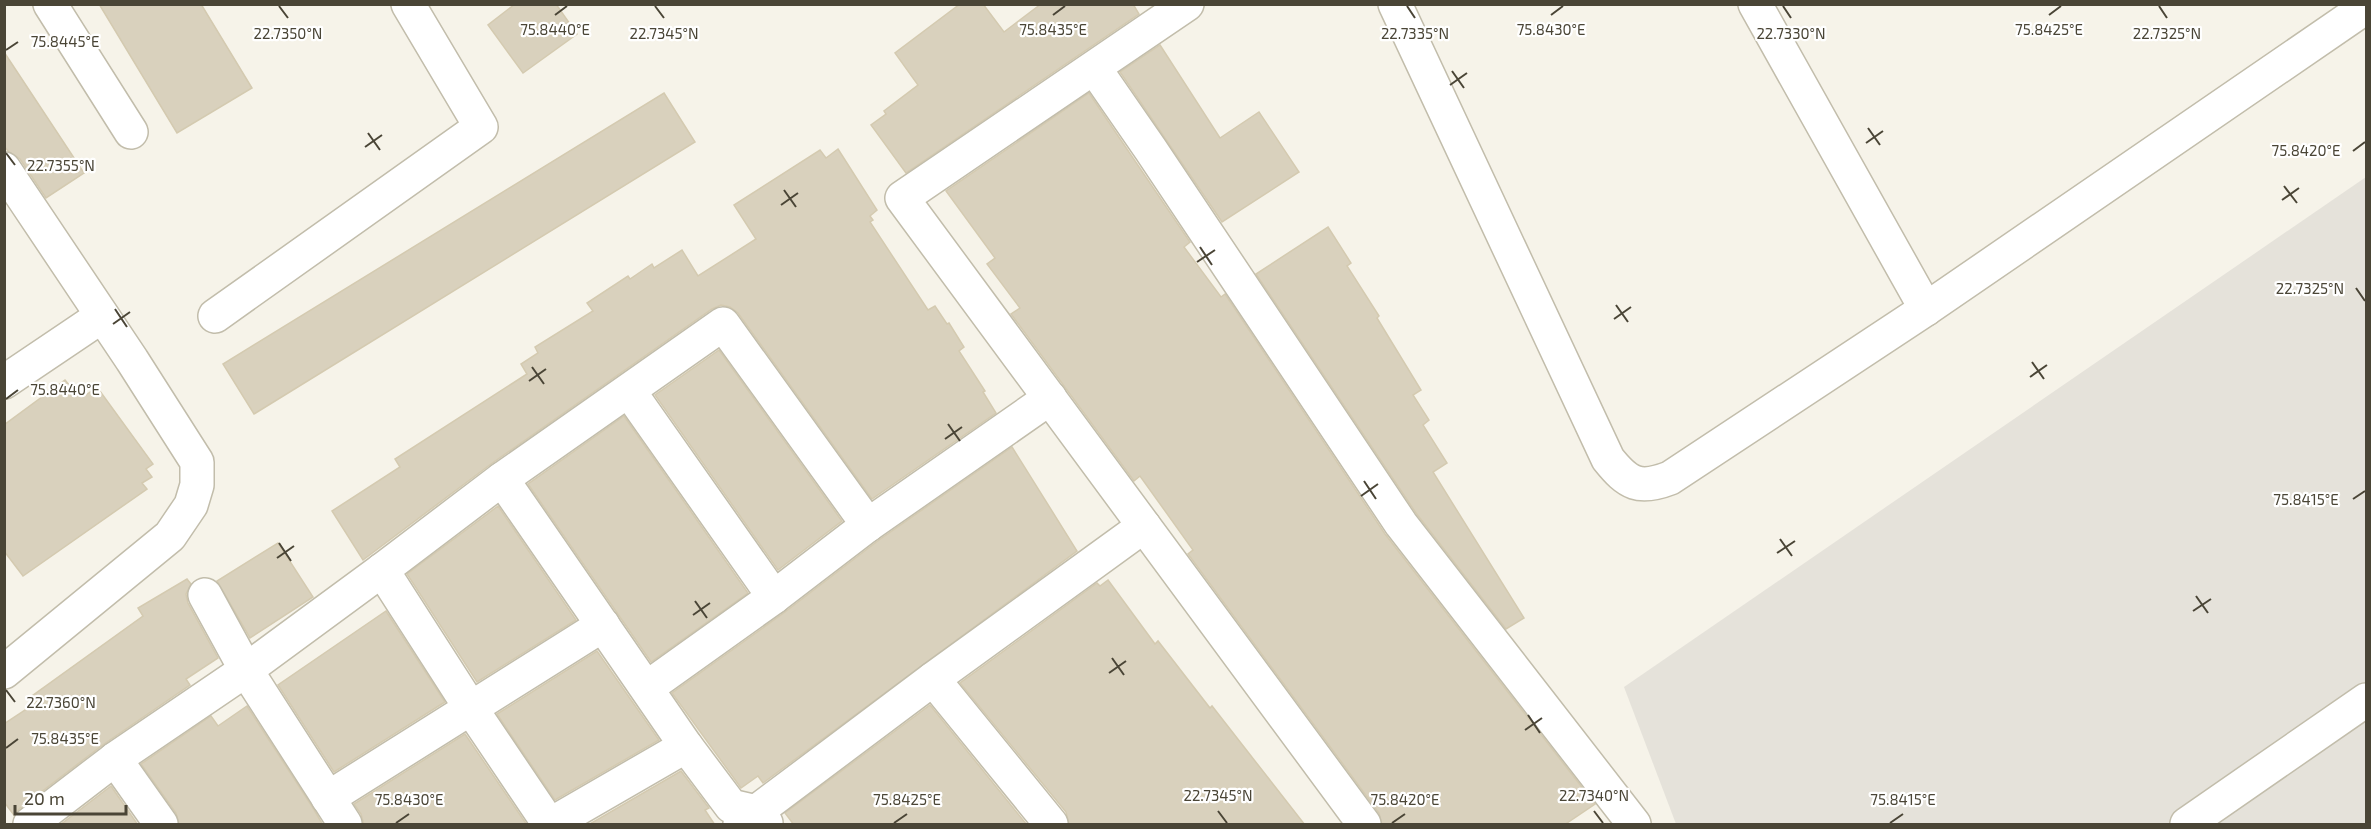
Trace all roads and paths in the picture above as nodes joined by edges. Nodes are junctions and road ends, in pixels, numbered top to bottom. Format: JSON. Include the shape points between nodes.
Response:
{"nodes":[{"id":1,"x":50,"y":4,"type":"edge"},
{"id":2,"x":408,"y":4,"type":"edge"},
{"id":3,"x":1187,"y":4,"type":"edge"},
{"id":4,"x":1395,"y":4,"type":"edge"},
{"id":5,"x":1755,"y":4,"type":"edge"},
{"id":6,"x":2367,"y":7,"type":"edge"},
{"id":7,"x":1095,"y":69,"type":"junction"},
{"id":8,"x":131,"y":132,"type":"dead end"},
{"id":9,"x":4,"y":169,"type":"edge"},
{"id":10,"x":1926,"y":309,"type":"junction"},
{"id":11,"x":102,"y":316,"type":"junction"},
{"id":12,"x":215,"y":316,"type":"dead end"},
{"id":13,"x":4,"y":382,"type":"edge"},
{"id":14,"x":629,"y":391,"type":"junction"},
{"id":15,"x":1050,"y":398,"type":"junction"},
{"id":16,"x":502,"y":479,"type":"junction"},
{"id":17,"x":868,"y":525,"type":"junction"},
{"id":18,"x":1144,"y":526,"type":"junction"},
{"id":19,"x":382,"y":570,"type":"junction"},
{"id":20,"x":205,"y":595,"type":"dead end"},
{"id":21,"x":774,"y":597,"type":"junction"},
{"id":22,"x":603,"y":625,"type":"junction"},
{"id":23,"x":246,"y":670,"type":"junction"},
{"id":24,"x":4,"y":672,"type":"edge"},
{"id":25,"x":933,"y":679,"type":"junction"},
{"id":26,"x":648,"y":687,"type":"junction"},
{"id":27,"x":2367,"y":700,"type":"edge"},
{"id":28,"x":470,"y":707,"type":"junction"},
{"id":29,"x":686,"y":746,"type":"junction"},
{"id":30,"x":115,"y":759,"type":"junction"},
{"id":31,"x":337,"y":811,"type":"edge"},
{"id":32,"x":755,"y":821,"type":"edge"},
{"id":33,"x":30,"y":825,"type":"edge"},
{"id":34,"x":161,"y":825,"type":"edge"},
{"id":35,"x":550,"y":825,"type":"edge"},
{"id":36,"x":1051,"y":825,"type":"edge"},
{"id":37,"x":1364,"y":825,"type":"edge"},
{"id":38,"x":1634,"y":825,"type":"edge"},
{"id":39,"x":2187,"y":825,"type":"edge"}],
"edges":[{"from":1,"to":8,"type":"street"},
{"from":2,"to":12,"type":"street","via":[[481,127]]},
{"from":3,"to":7,"type":"street"},
{"from":4,"to":10,"type":"street","via":[[1608,459],[1622,476],[1637,485],[1670,478]]},
{"from":5,"to":10,"type":"street"},
{"from":6,"to":10,"type":"street"},
{"from":7,"to":15,"type":"street","via":[[902,198]]},
{"from":7,"to":38,"type":"street","via":[[1401,524]]},
{"from":9,"to":11,"type":"street"},
{"from":11,"to":13,"type":"street"},
{"from":11,"to":24,"type":"street","via":[[197,462],[197,485],[191,505],[170,536]]},
{"from":14,"to":16,"type":"street"},
{"from":14,"to":17,"type":"street","via":[[723,324]]},
{"from":14,"to":21,"type":"street"},
{"from":15,"to":17,"type":"street"},
{"from":15,"to":18,"type":"street"},
{"from":16,"to":19,"type":"street"},
{"from":16,"to":22,"type":"street"},
{"from":17,"to":21,"type":"street"},
{"from":18,"to":25,"type":"street"},
{"from":18,"to":37,"type":"street"},
{"from":19,"to":23,"type":"street"},
{"from":19,"to":28,"type":"street"},
{"from":20,"to":23,"type":"street"},
{"from":21,"to":26,"type":"street"},
{"from":22,"to":26,"type":"street"},
{"from":22,"to":28,"type":"street"},
{"from":23,"to":30,"type":"street"},
{"from":23,"to":31,"type":"street"},
{"from":25,"to":32,"type":"street"},
{"from":25,"to":36,"type":"street"},
{"from":26,"to":29,"type":"street"},
{"from":27,"to":39,"type":"street"},
{"from":28,"to":31,"type":"street"},
{"from":28,"to":35,"type":"street"},
{"from":29,"to":32,"type":"street","via":[[731,806]]},
{"from":29,"to":35,"type":"street"},
{"from":30,"to":33,"type":"street"},
{"from":30,"to":34,"type":"street"}]}
